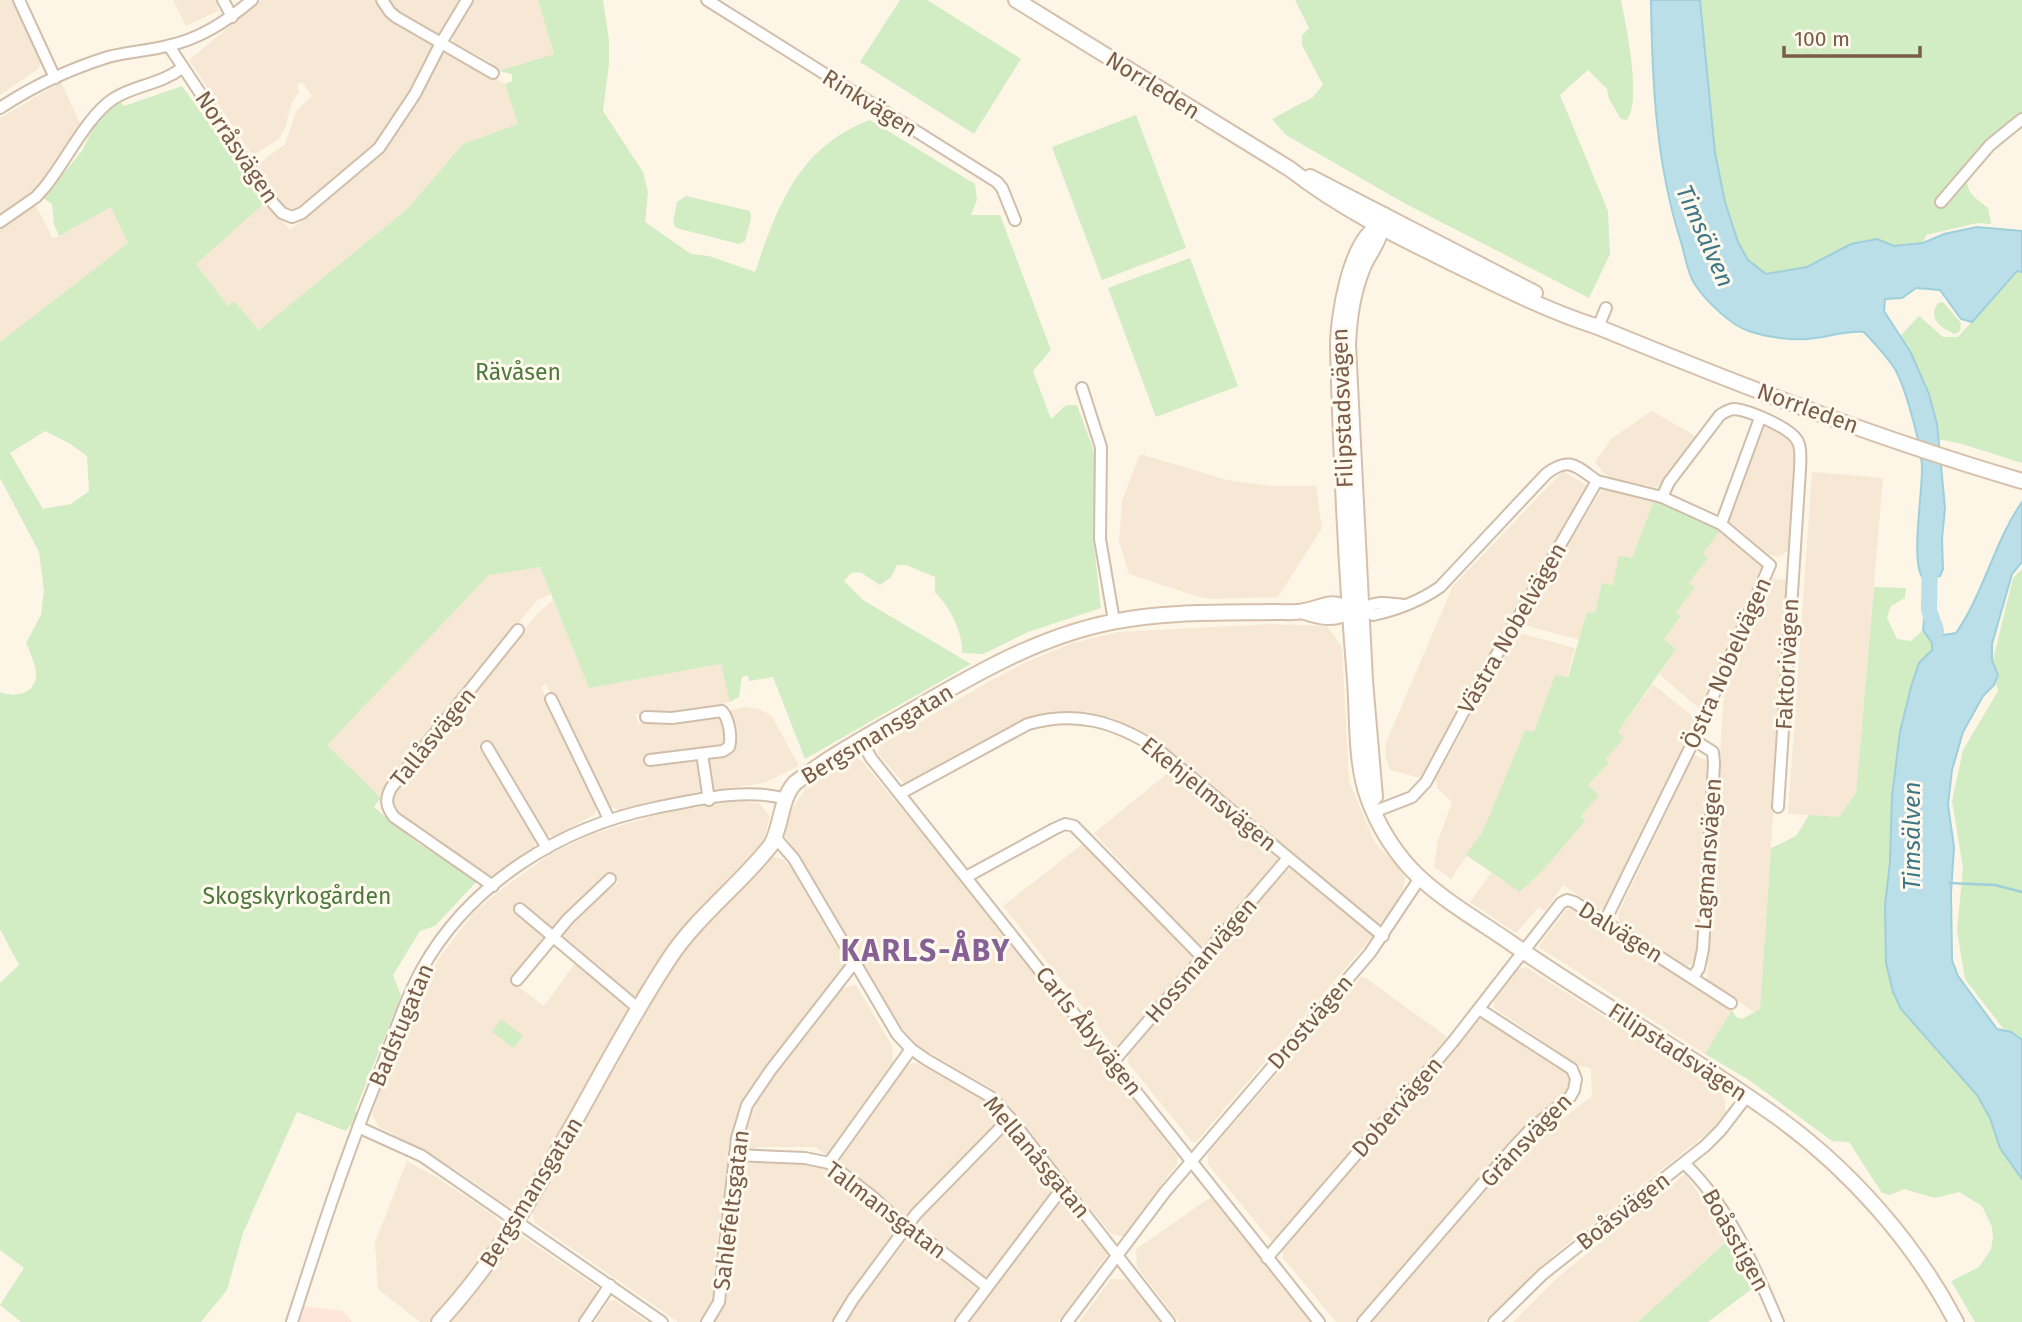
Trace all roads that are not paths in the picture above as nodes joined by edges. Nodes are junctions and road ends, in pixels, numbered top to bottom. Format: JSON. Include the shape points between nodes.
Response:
{"nodes":[{"id":1,"x":19,"y":0,"type":"edge"},
{"id":2,"x":223,"y":0,"type":"edge"},
{"id":3,"x":252,"y":0,"type":"edge"},
{"id":4,"x":382,"y":0,"type":"edge"},
{"id":5,"x":467,"y":0,"type":"edge"},
{"id":6,"x":707,"y":0,"type":"edge"},
{"id":7,"x":1016,"y":0,"type":"edge"},
{"id":8,"x":232,"y":17,"type":"junction"},
{"id":9,"x":441,"y":43,"type":"junction"},
{"id":10,"x":169,"y":46,"type":"junction"},
{"id":11,"x":182,"y":68,"type":"junction"},
{"id":12,"x":494,"y":73,"type":"dead end"},
{"id":13,"x":54,"y":78,"type":"junction"},
{"id":14,"x":0,"y":108,"type":"edge"},
{"id":15,"x":2022,"y":118,"type":"edge"},
{"id":16,"x":1941,"y":202,"type":"dead end"},
{"id":17,"x":1015,"y":220,"type":"dead end"},
{"id":18,"x":1382,"y":220,"type":"junction"},
{"id":19,"x":0,"y":222,"type":"edge"},
{"id":20,"x":1606,"y":308,"type":"dead end"},
{"id":21,"x":1598,"y":327,"type":"junction"},
{"id":22,"x":1082,"y":388,"type":"dead end"},
{"id":23,"x":1760,"y":418,"type":"junction"},
{"id":24,"x":2020,"y":480,"type":"edge"},
{"id":25,"x":1597,"y":481,"type":"junction"},
{"id":26,"x":1662,"y":497,"type":"junction"},
{"id":27,"x":1721,"y":524,"type":"junction"},
{"id":28,"x":1770,"y":565,"type":"junction"},
{"id":29,"x":1793,"y":569,"type":"junction"},
{"id":30,"x":1356,"y":610,"type":"junction"},
{"id":31,"x":1114,"y":621,"type":"junction"},
{"id":32,"x":518,"y":630,"type":"dead end"},
{"id":33,"x":551,"y":699,"type":"dead end"},
{"id":34,"x":646,"y":718,"type":"dead end"},
{"id":35,"x":861,"y":740,"type":"junction"},
{"id":36,"x":1694,"y":740,"type":"junction"},
{"id":37,"x":486,"y":747,"type":"dead end"},
{"id":38,"x":702,"y":754,"type":"junction"},
{"id":39,"x":650,"y":760,"type":"dead end"},
{"id":40,"x":901,"y":793,"type":"junction"},
{"id":41,"x":786,"y":799,"type":"junction"},
{"id":42,"x":709,"y":800,"type":"junction"},
{"id":43,"x":1778,"y":807,"type":"dead end"},
{"id":44,"x":1376,"y":811,"type":"junction"},
{"id":45,"x":609,"y":819,"type":"junction"},
{"id":46,"x":775,"y":837,"type":"junction"},
{"id":47,"x":547,"y":848,"type":"junction"},
{"id":48,"x":1288,"y":858,"type":"junction"},
{"id":49,"x":967,"y":877,"type":"junction"},
{"id":50,"x":1420,"y":878,"type":"junction"},
{"id":51,"x":610,"y":879,"type":"dead end"},
{"id":52,"x":493,"y":886,"type":"junction"},
{"id":53,"x":520,"y":909,"type":"dead end"},
{"id":54,"x":1605,"y":921,"type":"junction"},
{"id":55,"x":1383,"y":936,"type":"junction"},
{"id":56,"x":553,"y":938,"type":"junction"},
{"id":57,"x":1524,"y":952,"type":"junction"},
{"id":58,"x":1203,"y":958,"type":"junction"},
{"id":59,"x":854,"y":963,"type":"junction"},
{"id":60,"x":1693,"y":977,"type":"junction"},
{"id":61,"x":517,"y":980,"type":"dead end"},
{"id":62,"x":1731,"y":1003,"type":"dead end"},
{"id":63,"x":639,"y":1009,"type":"junction"},
{"id":64,"x":1479,"y":1009,"type":"junction"},
{"id":65,"x":911,"y":1049,"type":"junction"},
{"id":66,"x":1113,"y":1062,"type":"junction"},
{"id":67,"x":1747,"y":1096,"type":"junction"},
{"id":68,"x":1010,"y":1118,"type":"junction"},
{"id":69,"x":358,"y":1127,"type":"junction"},
{"id":70,"x":735,"y":1155,"type":"junction"},
{"id":71,"x":1192,"y":1160,"type":"junction"},
{"id":72,"x":829,"y":1163,"type":"junction"},
{"id":73,"x":1685,"y":1164,"type":"junction"},
{"id":74,"x":1063,"y":1187,"type":"junction"},
{"id":75,"x":517,"y":1221,"type":"junction"},
{"id":76,"x":905,"y":1227,"type":"junction"},
{"id":77,"x":1117,"y":1255,"type":"junction"},
{"id":78,"x":1267,"y":1258,"type":"junction"},
{"id":79,"x":610,"y":1286,"type":"junction"},
{"id":80,"x":986,"y":1286,"type":"junction"},
{"id":81,"x":292,"y":1322,"type":"edge"},
{"id":82,"x":439,"y":1322,"type":"edge"},
{"id":83,"x":585,"y":1322,"type":"edge"},
{"id":84,"x":662,"y":1322,"type":"edge"},
{"id":85,"x":707,"y":1322,"type":"edge"},
{"id":86,"x":839,"y":1322,"type":"edge"},
{"id":87,"x":961,"y":1322,"type":"edge"},
{"id":88,"x":1067,"y":1322,"type":"edge"},
{"id":89,"x":1169,"y":1322,"type":"edge"},
{"id":90,"x":1319,"y":1322,"type":"edge"},
{"id":91,"x":1363,"y":1322,"type":"edge"},
{"id":92,"x":1494,"y":1322,"type":"edge"},
{"id":93,"x":1778,"y":1322,"type":"edge"},
{"id":94,"x":1956,"y":1322,"type":"edge"}],
"edges":[{"from":1,"to":13,"type":"street"},
{"from":2,"to":8,"type":"street"},
{"from":3,"to":8,"type":"street"},
{"from":4,"to":9,"type":"street","via":[[396,17]]},
{"from":5,"to":9,"type":"street","name":"Norråsvägen"},
{"from":6,"to":17,"type":"street","name":"Rinkvägen","via":[[997,182]]},
{"from":7,"to":18,"type":"street","name":"Norrleden","via":[[1290,169],[1316,190]]},
{"from":8,"to":10,"type":"street"},
{"from":9,"to":11,"type":"street","name":"Norråsvägen","via":[[415,94],[379,148],[292,217],[273,203]]},
{"from":9,"to":12,"type":"street"},
{"from":10,"to":11,"type":"street","name":"Norråsvägen"},
{"from":10,"to":13,"type":"street","via":[[121,54]]},
{"from":11,"to":19,"type":"street","via":[[100,109],[44,188]]},
{"from":13,"to":14,"type":"street"},
{"from":15,"to":16,"type":"street","via":[[1990,145]]},
{"from":18,"to":21,"type":"street","name":"Norrleden","via":[[1545,308]]},
{"from":18,"to":30,"type":"street","name":"Filipstadsvägen","via":[[1355,288],[1349,326]]},
{"from":20,"to":21,"type":"street"},
{"from":21,"to":24,"type":"street","name":"Norrleden","via":[[1910,445]]},
{"from":22,"to":31,"type":"street","via":[[1101,447],[1100,539]]},
{"from":23,"to":26,"type":"street","via":[[1736,409],[1720,415]]},
{"from":23,"to":27,"type":"street"},
{"from":23,"to":29,"type":"street","name":"Faktorivägen","via":[[1791,433],[1799,443]]},
{"from":25,"to":26,"type":"street"},
{"from":25,"to":30,"type":"street","name":"Bergsmansgatan","via":[[1577,467],[1557,465],[1429,595],[1373,615]]},
{"from":25,"to":44,"type":"street","name":"Västra Nobelvägen","via":[[1426,782],[1412,797]]},
{"from":26,"to":27,"type":"street"},
{"from":27,"to":28,"type":"street","name":"Östra Nobelvägen"},
{"from":28,"to":29,"type":"street"},
{"from":28,"to":36,"type":"street","name":"Östra Nobelvägen"},
{"from":29,"to":43,"type":"street","name":"Faktorivägen"},
{"from":30,"to":31,"type":"street","name":"Bergsmansgatan","via":[[1333,604],[1303,612],[1207,613]]},
{"from":30,"to":44,"type":"street","name":"Filipstadsvägen","via":[[1358,740],[1363,782]]},
{"from":31,"to":35,"type":"street","name":"Bergsmansgatan","via":[[1025,649]]},
{"from":32,"to":52,"type":"street","name":"Tallåsvägen","via":[[386,798],[394,817]]},
{"from":33,"to":45,"type":"street"},
{"from":34,"to":38,"type":"street","via":[[722,711],[729,747]]},
{"from":35,"to":40,"type":"street","name":"Carls Åbyvägen"},
{"from":35,"to":41,"type":"street","name":"Bergsmansgatan","via":[[795,783]]},
{"from":36,"to":54,"type":"street","name":"Östra Nobelvägen"},
{"from":36,"to":60,"type":"street","name":"Lagmansvägen","via":[[1713,752],[1714,763],[1703,949]]},
{"from":37,"to":47,"type":"street"},
{"from":38,"to":39,"type":"street"},
{"from":38,"to":42,"type":"street"},
{"from":40,"to":48,"type":"street","name":"Ekehjelmsvägen","via":[[1028,724],[1063,717],[1101,721],[1156,748]]},
{"from":40,"to":49,"type":"street","name":"Carls Åbyvägen"},
{"from":41,"to":42,"type":"street","name":"Badstugatan","via":[[757,793]]},
{"from":41,"to":46,"type":"street","name":"Bergsmansgatan"},
{"from":42,"to":45,"type":"street","name":"Badstugatan"},
{"from":44,"to":50,"type":"street","name":"Filipstadsvägen","via":[[1395,850]]},
{"from":45,"to":47,"type":"street","name":"Badstugatan"},
{"from":46,"to":59,"type":"street","name":"Mellanåsgatan","via":[[794,859]]},
{"from":46,"to":63,"type":"street","name":"Bergsmansgatan","via":[[680,942]]},
{"from":47,"to":52,"type":"street","name":"Badstugatan"},
{"from":48,"to":55,"type":"street","name":"Ekehjelmsvägen"},
{"from":48,"to":58,"type":"street","name":"Hossmanvägen"},
{"from":49,"to":58,"type":"street","via":[[1054,829],[1074,826]]},
{"from":49,"to":66,"type":"street","name":"Carls Åbyvägen"},
{"from":50,"to":55,"type":"street","name":"Drostvägen"},
{"from":50,"to":57,"type":"street","name":"Filipstadsvägen"},
{"from":51,"to":56,"type":"street"},
{"from":52,"to":69,"type":"street","name":"Badstugatan","via":[[453,924],[422,970]]},
{"from":53,"to":56,"type":"street"},
{"from":54,"to":57,"type":"street","name":"Dalvägen","via":[[1567,900]]},
{"from":54,"to":60,"type":"street","name":"Dalvägen"},
{"from":55,"to":71,"type":"street","name":"Drostvägen"},
{"from":56,"to":61,"type":"street"},
{"from":56,"to":63,"type":"street"},
{"from":57,"to":64,"type":"street","name":"Dobervägen"},
{"from":57,"to":67,"type":"street","name":"Filipstadsvägen"},
{"from":58,"to":66,"type":"street","name":"Hossmanvägen"},
{"from":59,"to":65,"type":"street","name":"Mellanåsgatan","via":[[888,1022]]},
{"from":59,"to":70,"type":"street","name":"Sahlefeltsgatan","via":[[755,1090],[741,1122]]},
{"from":60,"to":62,"type":"street","name":"Dalvägen"},
{"from":63,"to":75,"type":"street","name":"Bergsmansgatan"},
{"from":64,"to":78,"type":"street","name":"Dobervägen"},
{"from":64,"to":91,"type":"street","name":"Gränsvägen","via":[[1572,1069],[1574,1090],[1513,1148]]},
{"from":65,"to":68,"type":"street","name":"Mellanåsgatan","via":[[991,1097]]},
{"from":65,"to":72,"type":"street"},
{"from":66,"to":71,"type":"street","name":"Carls Åbyvägen"},
{"from":67,"to":73,"type":"street","name":"Boåsvägen","via":[[1721,1130]]},
{"from":67,"to":94,"type":"street","name":"Filipstadsvägen","via":[[1804,1138],[1867,1198],[1919,1262]]},
{"from":68,"to":74,"type":"street","name":"Mellanåsgatan"},
{"from":68,"to":76,"type":"street"},
{"from":69,"to":75,"type":"street","via":[[422,1156]]},
{"from":69,"to":81,"type":"street","name":"Badstugatan"},
{"from":70,"to":72,"type":"street","name":"Talmansgatan"},
{"from":70,"to":85,"type":"street","name":"Sahlefeltsgatan","via":[[719,1302]]},
{"from":71,"to":77,"type":"street","name":"Drostvägen"},
{"from":71,"to":78,"type":"street","name":"Carls Åbyvägen"},
{"from":72,"to":76,"type":"street","name":"Talmansgatan"},
{"from":73,"to":92,"type":"street","name":"Boåsvägen","via":[[1567,1254]]},
{"from":73,"to":93,"type":"street","name":"Boåsstigen","via":[[1704,1182],[1726,1218]]},
{"from":74,"to":77,"type":"street","name":"Mellanåsgatan"},
{"from":74,"to":80,"type":"street"},
{"from":75,"to":79,"type":"street"},
{"from":75,"to":82,"type":"street","name":"Bergsmansgatan"},
{"from":76,"to":80,"type":"street","name":"Talmansgatan"},
{"from":76,"to":86,"type":"street"},
{"from":77,"to":88,"type":"street","name":"Drostvägen"},
{"from":77,"to":89,"type":"street","name":"Mellanåsgatan"},
{"from":78,"to":90,"type":"street","name":"Carls Åbyvägen"},
{"from":79,"to":83,"type":"street"},
{"from":79,"to":84,"type":"street"},
{"from":80,"to":87,"type":"street"}]}
